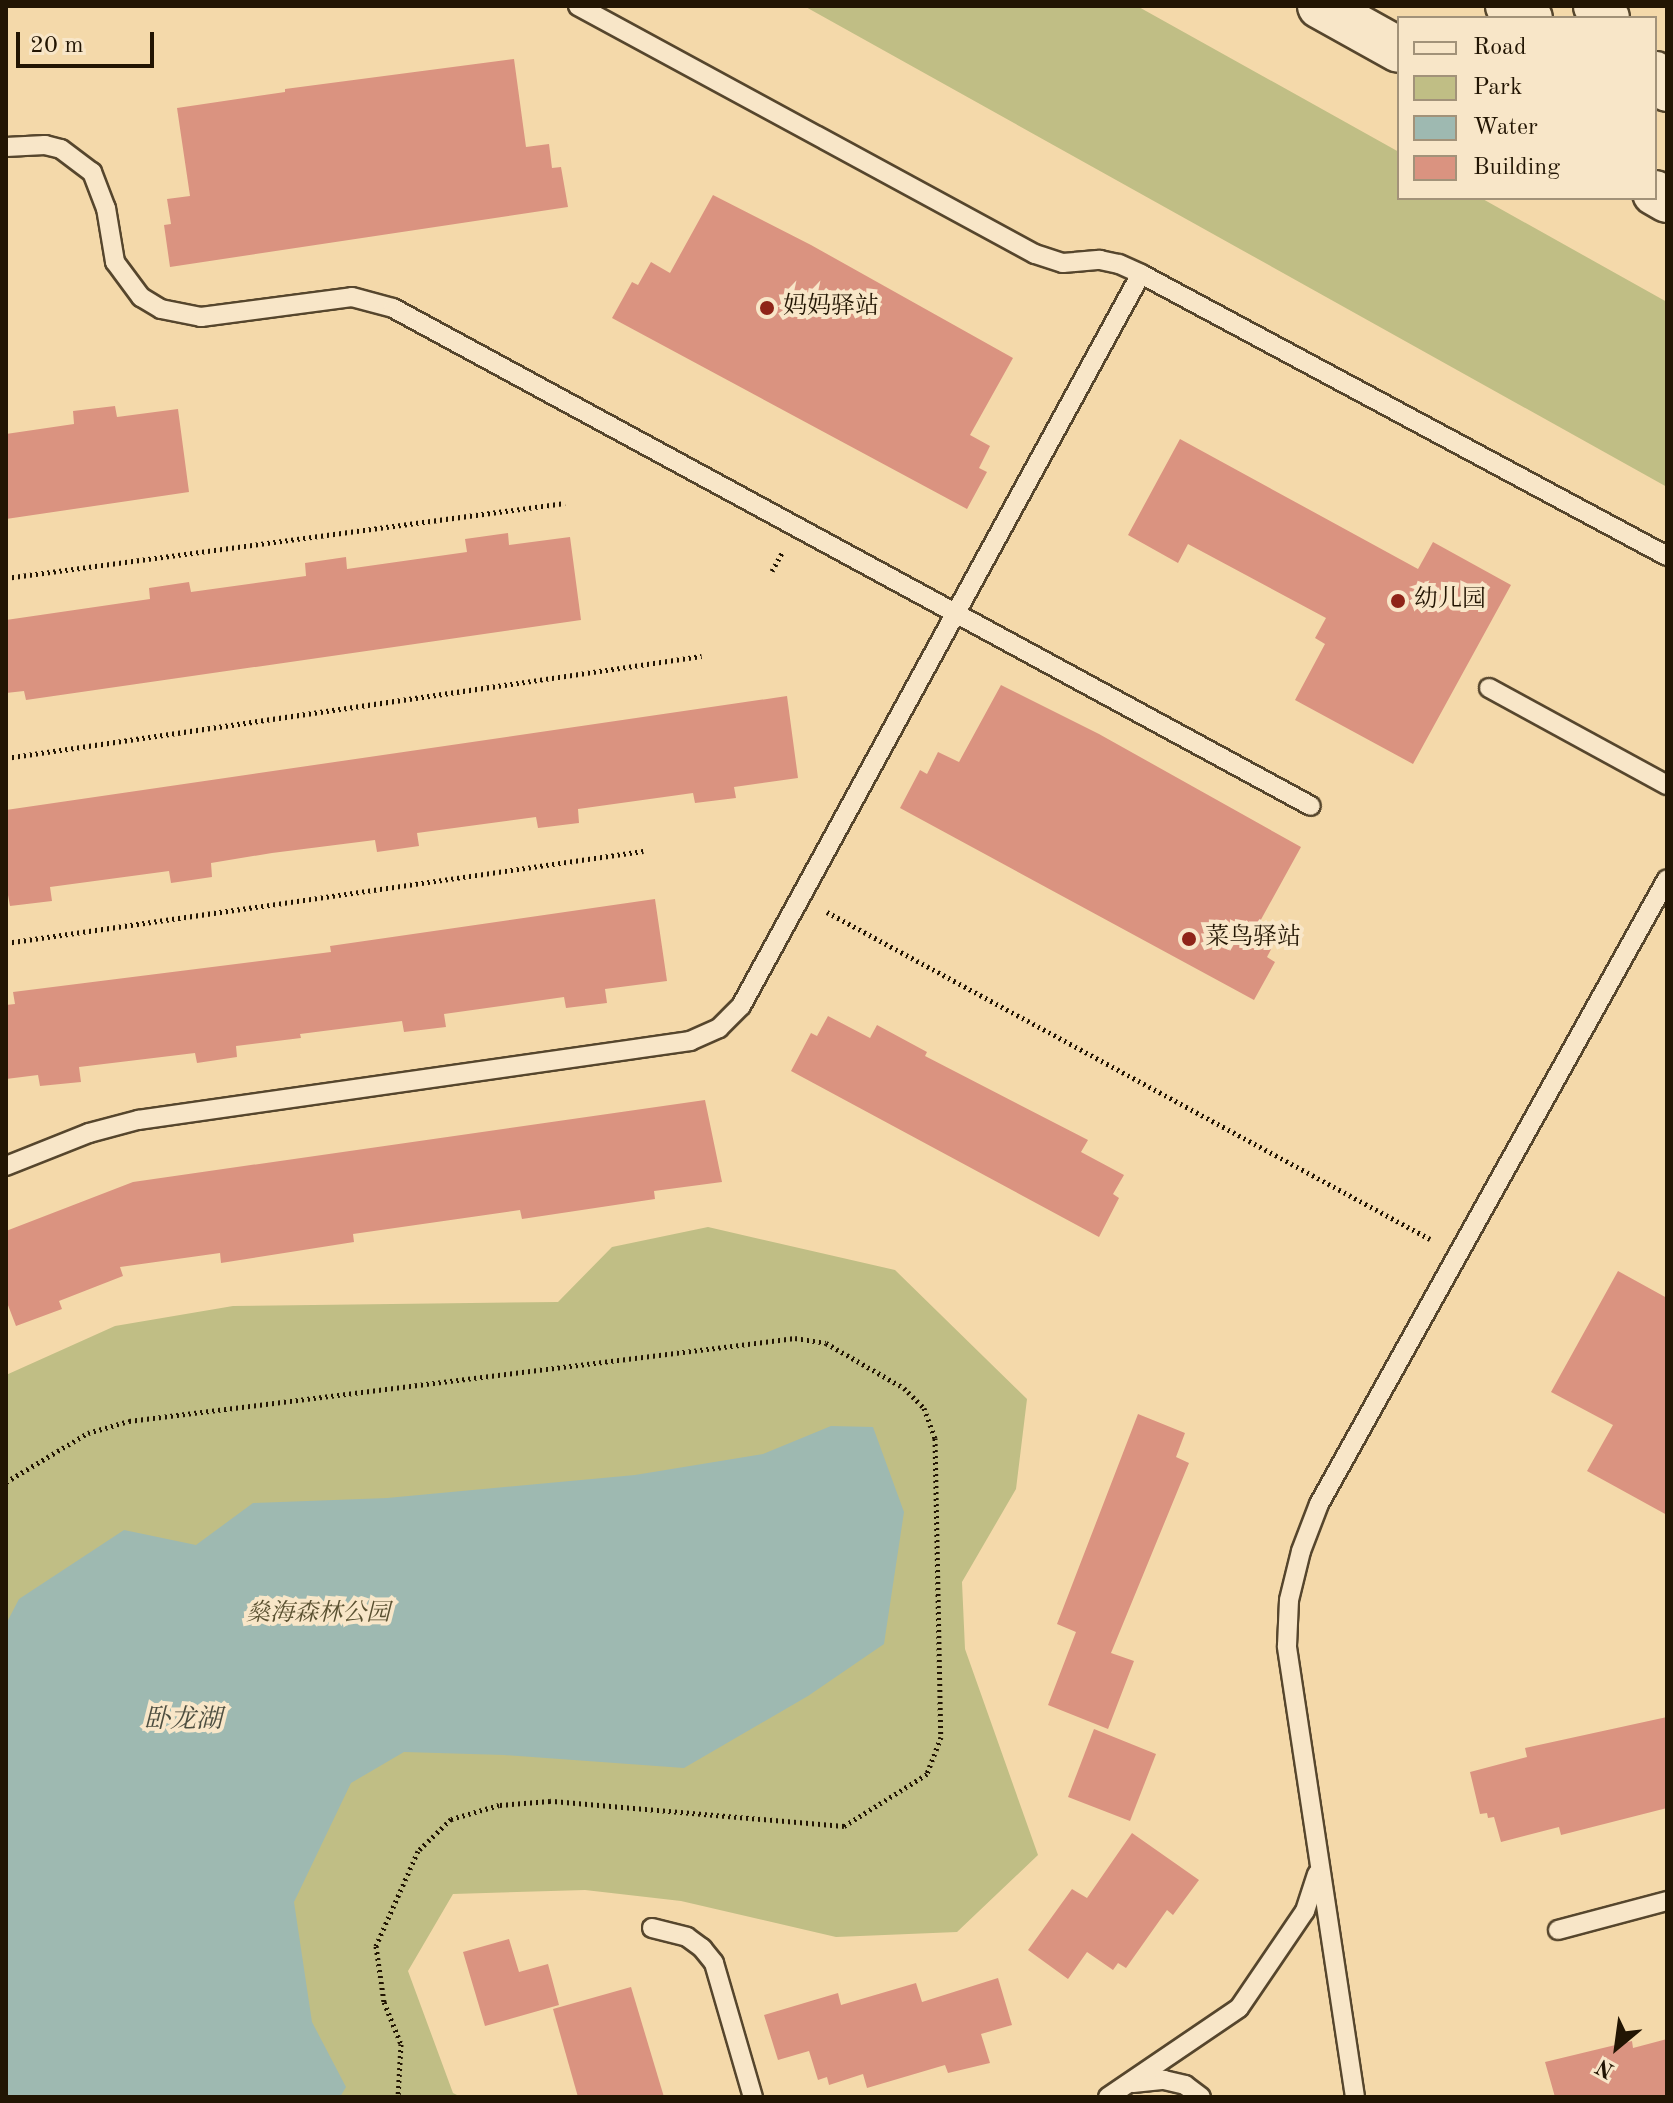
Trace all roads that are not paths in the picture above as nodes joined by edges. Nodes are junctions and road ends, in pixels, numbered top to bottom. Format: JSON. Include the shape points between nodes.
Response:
{"nodes":[{"id":1,"x":578,"y":6,"type":"edge"},
{"id":2,"x":1320,"y":6,"type":"edge"},
{"id":3,"x":1508,"y":6,"type":"edge"},
{"id":4,"x":1526,"y":16,"type":"edge"},
{"id":5,"x":1397,"y":49,"type":"edge"},
{"id":6,"x":6,"y":147,"type":"edge"},
{"id":7,"x":1141,"y":274,"type":"junction"},
{"id":8,"x":1667,"y":556,"type":"edge"},
{"id":9,"x":954,"y":614,"type":"junction"},
{"id":10,"x":1489,"y":688,"type":"dead end"},
{"id":11,"x":1667,"y":785,"type":"edge"},
{"id":12,"x":1311,"y":806,"type":"dead end"},
{"id":13,"x":1667,"y":879,"type":"edge"},
{"id":14,"x":6,"y":1166,"type":"edge"},
{"id":15,"x":1319,"y":1867,"type":"junction"},
{"id":16,"x":1667,"y":1901,"type":"edge"},
{"id":17,"x":652,"y":1928,"type":"dead end"},
{"id":18,"x":1558,"y":1930,"type":"dead end"},
{"id":19,"x":1128,"y":2084,"type":"junction"},
{"id":20,"x":753,"y":2097,"type":"edge"},
{"id":21,"x":1108,"y":2097,"type":"edge"},
{"id":22,"x":1201,"y":2097,"type":"edge"},
{"id":23,"x":1355,"y":2097,"type":"edge"}],
"edges":[{"from":1,"to":7,"type":"lane","via":[[1035,254],[1063,263],[1109,262]]},
{"from":2,"to":5,"type":"main road"},
{"from":3,"to":4,"type":"main road"},
{"from":6,"to":9,"type":"lane","via":[[61,149],[92,172],[106,208],[115,262],[141,297],[161,309],[201,317],[330,297],[371,300]]},
{"from":7,"to":8,"type":"lane"},
{"from":7,"to":9,"type":"lane"},
{"from":9,"to":12,"type":"lane"},
{"from":9,"to":14,"type":"lane","via":[[741,1006],[719,1028],[690,1041],[138,1120]]},
{"from":10,"to":11,"type":"lane"},
{"from":13,"to":15,"type":"lane","via":[[1319,1504],[1301,1551],[1289,1600],[1287,1646]]},
{"from":15,"to":19,"type":"lane","via":[[1305,1911],[1249,1998]]},
{"from":15,"to":23,"type":"lane"},
{"from":16,"to":18,"type":"lane"},
{"from":17,"to":20,"type":"lane","via":[[687,1937],[714,1963]]},
{"from":19,"to":21,"type":"lane"},
{"from":19,"to":22,"type":"lane","via":[[1164,2080],[1185,2085]]}]}
